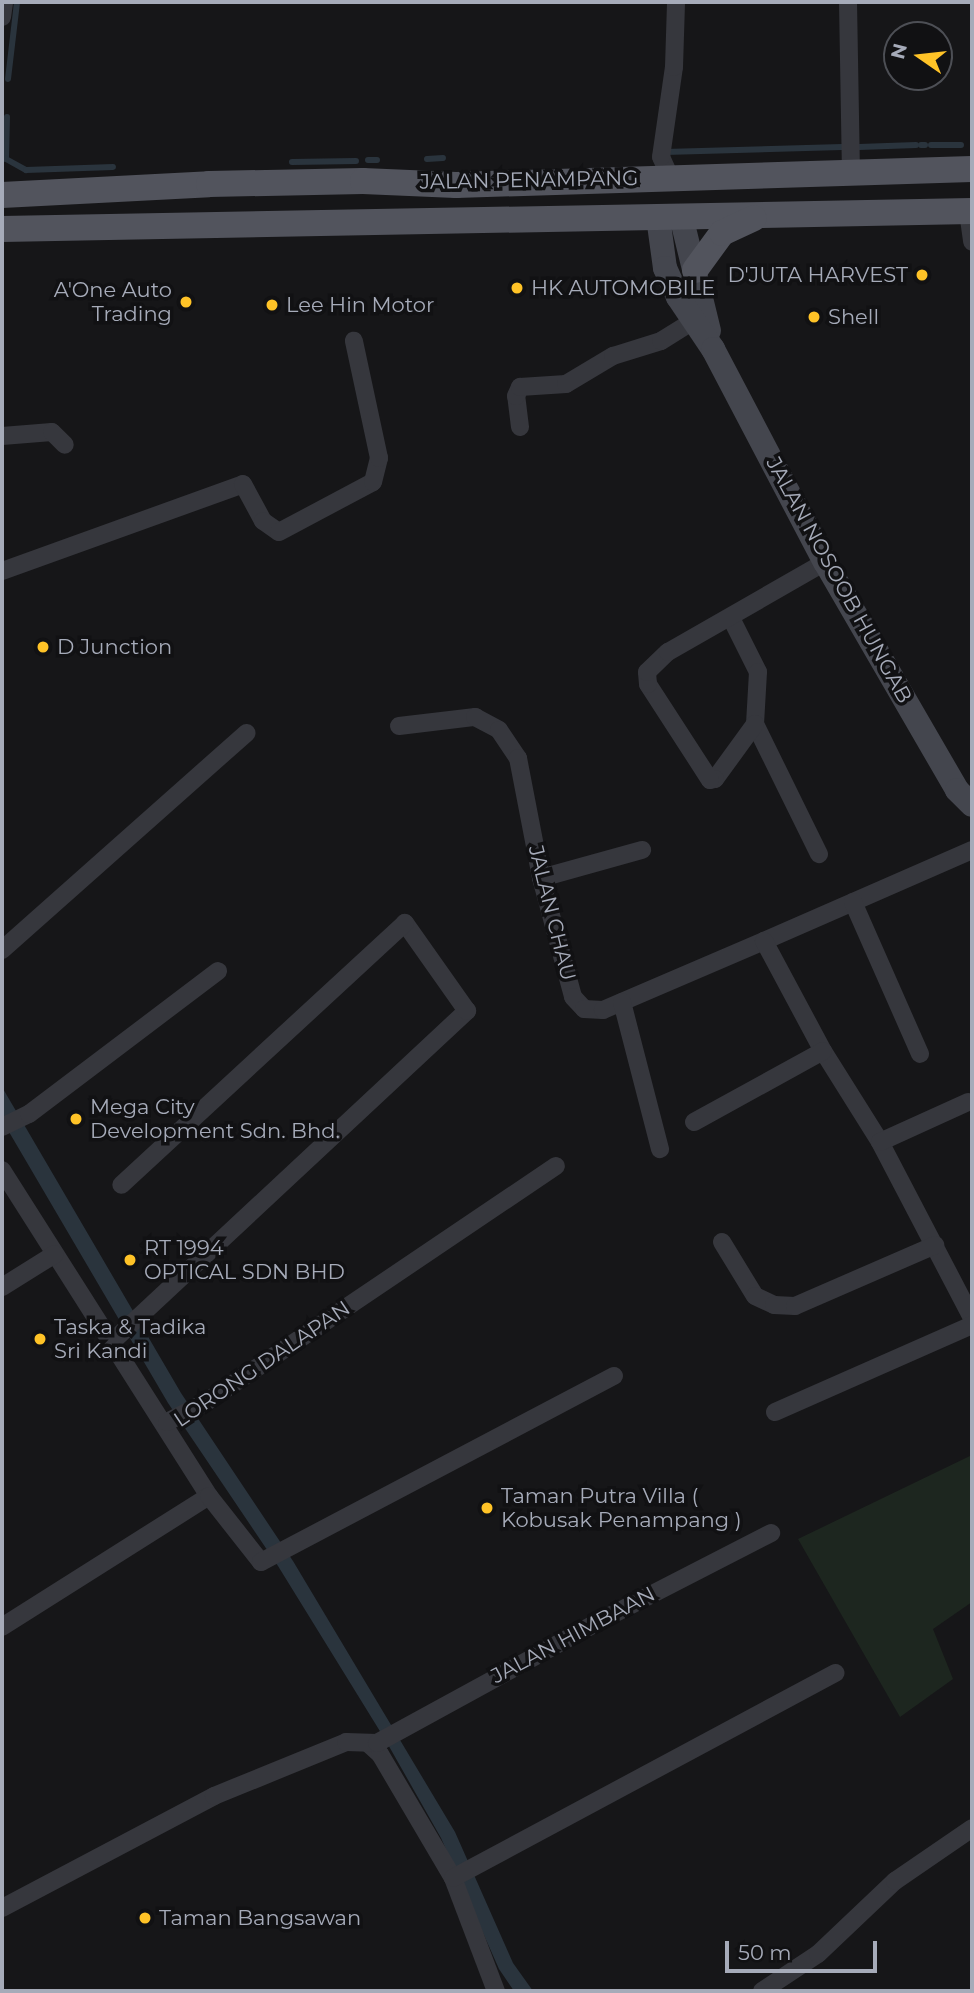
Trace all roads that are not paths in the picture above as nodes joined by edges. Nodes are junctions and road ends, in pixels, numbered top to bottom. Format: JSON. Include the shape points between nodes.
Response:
{"nodes":[{"id":1,"x":4,"y":2,"type":"edge"},
{"id":2,"x":676,"y":2,"type":"edge"},
{"id":3,"x":848,"y":2,"type":"edge"},
{"id":4,"x":2,"y":17,"type":"edge"},
{"id":5,"x":972,"y":169,"type":"edge"},
{"id":6,"x":851,"y":172,"type":"junction"},
{"id":7,"x":670,"y":177,"type":"junction"},
{"id":8,"x":704,"y":177,"type":"junction"},
{"id":9,"x":602,"y":178,"type":"junction"},
{"id":10,"x":2,"y":195,"type":"edge"},
{"id":11,"x":970,"y":211,"type":"edge"},
{"id":12,"x":668,"y":213,"type":"junction"},
{"id":13,"x":765,"y":213,"type":"junction"},
{"id":14,"x":2,"y":229,"type":"edge"},
{"id":15,"x":972,"y":242,"type":"edge"},
{"id":16,"x":695,"y":270,"type":"junction"},
{"id":17,"x":694,"y":320,"type":"junction"},
{"id":18,"x":354,"y":341,"type":"dead end"},
{"id":19,"x":713,"y":349,"type":"junction"},
{"id":20,"x":520,"y":427,"type":"dead end"},
{"id":21,"x":2,"y":436,"type":"edge"},
{"id":22,"x":65,"y":444,"type":"dead end"},
{"id":23,"x":825,"y":562,"type":"junction"},
{"id":24,"x":2,"y":571,"type":"edge"},
{"id":25,"x":731,"y":618,"type":"junction"},
{"id":26,"x":755,"y":724,"type":"junction"},
{"id":27,"x":399,"y":726,"type":"dead end"},
{"id":28,"x":246,"y":733,"type":"dead end"},
{"id":29,"x":972,"y":805,"type":"edge"},
{"id":30,"x":642,"y":850,"type":"dead end"},
{"id":31,"x":972,"y":850,"type":"edge"},
{"id":32,"x":819,"y":854,"type":"dead end"},
{"id":33,"x":541,"y":878,"type":"junction"},
{"id":34,"x":853,"y":902,"type":"junction"},
{"id":35,"x":764,"y":941,"type":"junction"},
{"id":36,"x":2,"y":950,"type":"edge"},
{"id":37,"x":218,"y":971,"type":"dead end"},
{"id":38,"x":622,"y":1002,"type":"junction"},
{"id":39,"x":823,"y":1051,"type":"junction"},
{"id":40,"x":920,"y":1054,"type":"dead end"},
{"id":41,"x":968,"y":1102,"type":"dead end"},
{"id":42,"x":694,"y":1122,"type":"dead end"},
{"id":43,"x":3,"y":1126,"type":"edge"},
{"id":44,"x":880,"y":1142,"type":"junction"},
{"id":45,"x":660,"y":1149,"type":"dead end"},
{"id":46,"x":556,"y":1166,"type":"dead end"},
{"id":47,"x":2,"y":1170,"type":"edge"},
{"id":48,"x":121,"y":1185,"type":"dead end"},
{"id":49,"x":722,"y":1242,"type":"dead end"},
{"id":50,"x":935,"y":1245,"type":"junction"},
{"id":51,"x":55,"y":1254,"type":"junction"},
{"id":52,"x":2,"y":1287,"type":"edge"},
{"id":53,"x":972,"y":1318,"type":"edge"},
{"id":54,"x":972,"y":1325,"type":"edge"},
{"id":55,"x":118,"y":1336,"type":"junction"},
{"id":56,"x":614,"y":1376,"type":"dead end"},
{"id":57,"x":775,"y":1412,"type":"dead end"},
{"id":58,"x":167,"y":1422,"type":"junction"},
{"id":59,"x":209,"y":1496,"type":"junction"},
{"id":60,"x":771,"y":1534,"type":"dead end"},
{"id":61,"x":2,"y":1627,"type":"edge"},
{"id":62,"x":836,"y":1673,"type":"dead end"},
{"id":63,"x":374,"y":1744,"type":"junction"},
{"id":64,"x":972,"y":1828,"type":"edge"},
{"id":65,"x":453,"y":1878,"type":"junction"},
{"id":66,"x":2,"y":1908,"type":"edge"},
{"id":67,"x":496,"y":1991,"type":"edge"},
{"id":68,"x":762,"y":1991,"type":"edge"}],
"edges":[{"from":1,"to":4,"type":"street"},
{"from":2,"to":7,"type":"street","via":[[674,67],[660,157]]},
{"from":3,"to":6,"type":"street"},
{"from":5,"to":6,"type":"main road","name":"JALAN PENAMPANG"},
{"from":6,"to":8,"type":"main road","name":"JALAN PENAMPANG"},
{"from":7,"to":8,"type":"main road","name":"JALAN PENAMPANG"},
{"from":7,"to":9,"type":"main road","name":"JALAN PENAMPANG"},
{"from":8,"to":12,"type":"main road"},
{"from":9,"to":10,"type":"main road","name":"JALAN PENAMPANG","via":[[456,185],[363,181],[209,184]]},
{"from":9,"to":12,"type":"main road"},
{"from":11,"to":13,"type":"main road","name":"JALAN PENAMPANG"},
{"from":11,"to":15,"type":"street"},
{"from":12,"to":13,"type":"main road","name":"JALAN PENAMPANG"},
{"from":12,"to":14,"type":"main road","name":"JALAN PENAMPANG"},
{"from":12,"to":16,"type":"main road","name":"JALAN NOSOOB HUNGAB"},
{"from":12,"to":17,"type":"main road","name":"JALAN NOSOOB HUNGAB","via":[[665,268]]},
{"from":13,"to":16,"type":"main road","via":[[722,233]]},
{"from":16,"to":19,"type":"main road","name":"JALAN NOSOOB HUNGAB"},
{"from":17,"to":19,"type":"main road","name":"JALAN NOSOOB HUNGAB"},
{"from":17,"to":20,"type":"street","via":[[661,341],[613,356],[566,384],[520,387],[516,396]]},
{"from":18,"to":24,"type":"street","via":[[379,458],[373,482],[279,532],[263,521],[243,484]]},
{"from":19,"to":23,"type":"main road","name":"JALAN NOSOOB HUNGAB"},
{"from":21,"to":22,"type":"street","via":[[52,432]]},
{"from":23,"to":25,"type":"street"},
{"from":23,"to":29,"type":"main road","name":"JALAN NOSOOB HUNGAB","via":[[957,790]]},
{"from":25,"to":26,"type":"street","via":[[758,672]]},
{"from":25,"to":26,"type":"street","via":[[652,663],[648,684],[709,780],[715,779]]},
{"from":26,"to":32,"type":"street"},
{"from":27,"to":33,"type":"street","name":"JALAN CHAU","via":[[475,718],[499,730],[519,758]]},
{"from":28,"to":36,"type":"street"},
{"from":30,"to":33,"type":"street"},
{"from":31,"to":34,"type":"street","name":"JALAN CHAU"},
{"from":33,"to":38,"type":"street","name":"JALAN CHAU","via":[[573,997],[584,1009],[603,1010]]},
{"from":34,"to":35,"type":"street","name":"JALAN CHAU"},
{"from":34,"to":40,"type":"street"},
{"from":35,"to":38,"type":"street","name":"JALAN CHAU"},
{"from":35,"to":39,"type":"street"},
{"from":37,"to":43,"type":"street","via":[[29,1114]]},
{"from":38,"to":45,"type":"street"},
{"from":39,"to":42,"type":"street"},
{"from":39,"to":44,"type":"street"},
{"from":41,"to":44,"type":"street"},
{"from":44,"to":50,"type":"street"},
{"from":46,"to":58,"type":"street","name":"LORONG DALAPAN","via":[[206,1402]]},
{"from":47,"to":51,"type":"street"},
{"from":48,"to":55,"type":"street","via":[[405,923],[467,1011]]},
{"from":49,"to":50,"type":"street","via":[[755,1296],[774,1305],[795,1306]]},
{"from":50,"to":53,"type":"street"},
{"from":51,"to":52,"type":"street"},
{"from":51,"to":55,"type":"street"},
{"from":54,"to":57,"type":"street"},
{"from":55,"to":58,"type":"street"},
{"from":56,"to":59,"type":"street","name":"LORONG DALAPAN","via":[[261,1562]]},
{"from":58,"to":59,"type":"street","name":"LORONG DALAPAN"},
{"from":59,"to":61,"type":"street"},
{"from":60,"to":63,"type":"street","name":"JALAN HIMBAAN"},
{"from":62,"to":65,"type":"street"},
{"from":63,"to":65,"type":"street"},
{"from":63,"to":66,"type":"street","via":[[346,1742],[214,1796]]},
{"from":64,"to":68,"type":"street","via":[[895,1881],[818,1954]]},
{"from":65,"to":67,"type":"street"}]}
